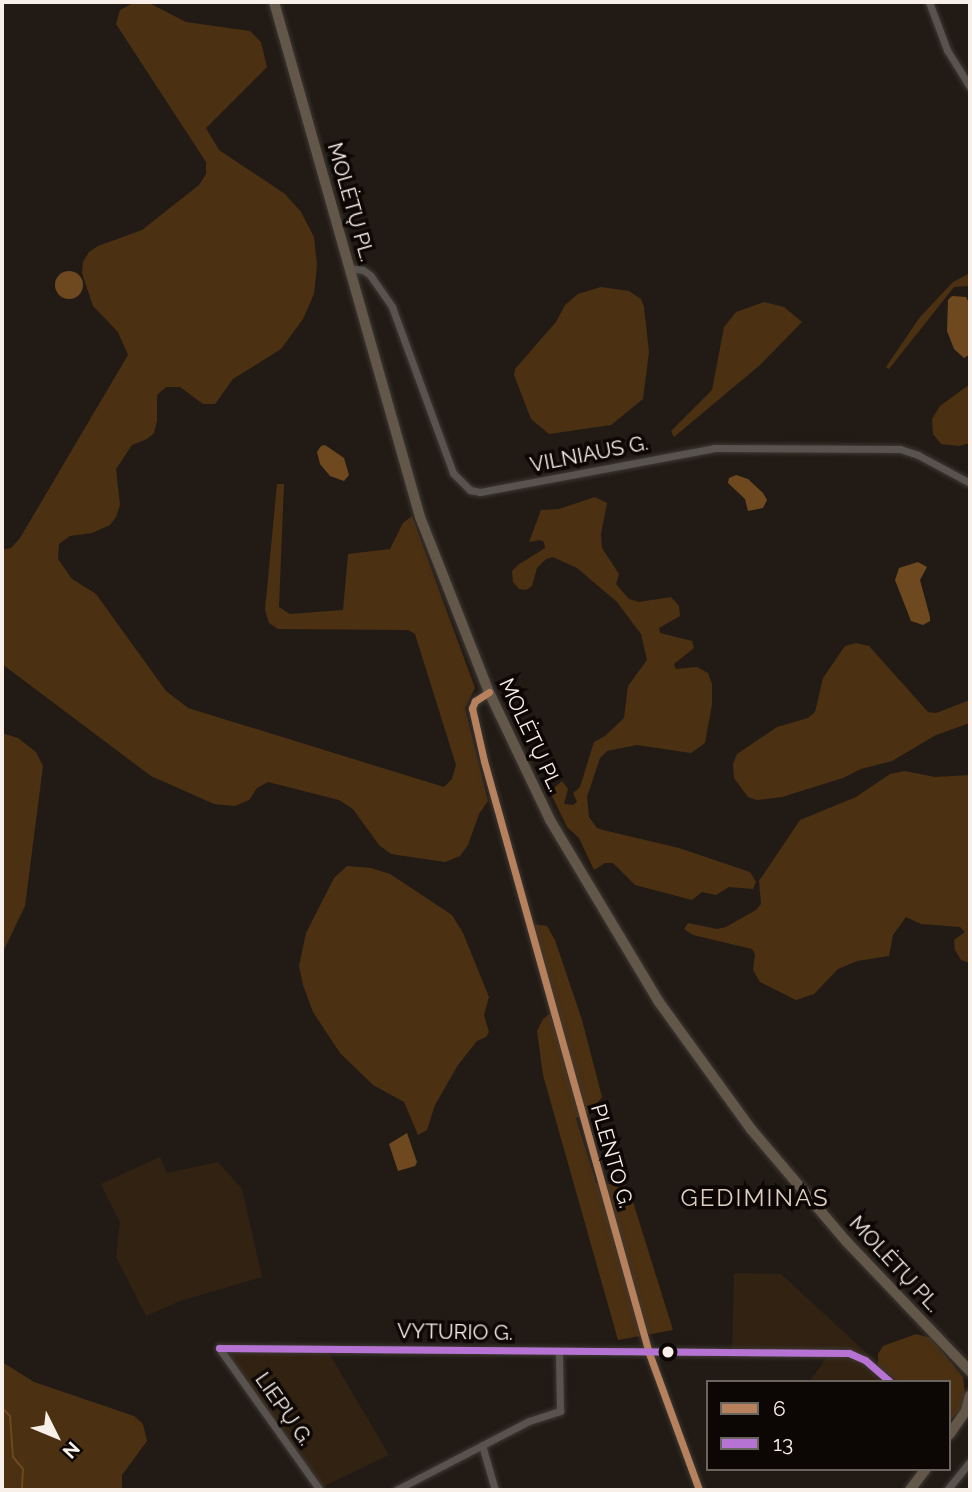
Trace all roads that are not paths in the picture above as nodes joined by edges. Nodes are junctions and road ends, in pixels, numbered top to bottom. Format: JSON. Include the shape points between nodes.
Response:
{"nodes":[{"id":1,"x":274,"y":2,"type":"edge"},
{"id":2,"x":929,"y":2,"type":"edge"},
{"id":3,"x":970,"y":87,"type":"edge"},
{"id":4,"x":349,"y":268,"type":"junction"},
{"id":5,"x":970,"y":483,"type":"edge"},
{"id":6,"x":489,"y":692,"type":"junction"},
{"id":7,"x":219,"y":1348,"type":"joint"},
{"id":8,"x":559,"y":1352,"type":"junction"},
{"id":9,"x":649,"y":1353,"type":"junction"},
{"id":10,"x":970,"y":1371,"type":"edge"},
{"id":11,"x":888,"y":1380,"type":"edge"},
{"id":12,"x":970,"y":1395,"type":"edge"},
{"id":13,"x":970,"y":1416,"type":"edge"},
{"id":14,"x":951,"y":1434,"type":"edge"},
{"id":15,"x":951,"y":1434,"type":"edge"},
{"id":16,"x":482,"y":1445,"type":"junction"},
{"id":17,"x":970,"y":1461,"type":"edge"},
{"id":18,"x":924,"y":1471,"type":"edge"},
{"id":19,"x":320,"y":1490,"type":"edge"},
{"id":20,"x":396,"y":1490,"type":"edge"},
{"id":21,"x":495,"y":1490,"type":"edge"},
{"id":22,"x":699,"y":1490,"type":"edge"},
{"id":23,"x":910,"y":1490,"type":"edge"},
{"id":24,"x":947,"y":1490,"type":"edge"}],
"edges":[{"from":1,"to":4,"type":"highway","name":"MOLĖTŲ PL."},
{"from":2,"to":3,"type":"street","via":[[947,50]]},
{"from":4,"to":5,"type":"street","name":"VILNIAUS G.","via":[[370,275],[392,307],[453,473],[470,490],[480,492],[715,447],[900,449]]},
{"from":4,"to":6,"type":"highway","name":"MOLĖTŲ PL.","via":[[420,517]]},
{"from":6,"to":9,"type":"street","name":"PLENTO G.","via":[[472,708],[484,761]]},
{"from":6,"to":10,"type":"highway","name":"MOLĖTŲ PL.","via":[[584,881],[690,1047],[793,1180]]},
{"from":7,"to":8,"type":"street","name":"VYTURIO G."},
{"from":7,"to":19,"type":"street","name":"LIEPŲ G."},
{"from":8,"to":9,"type":"street","name":"VYTURIO G."},
{"from":8,"to":16,"type":"street","via":[[561,1411],[529,1420]]},
{"from":9,"to":11,"type":"street","name":"VYTURIO G.","via":[[849,1353]]},
{"from":9,"to":22,"type":"street"},
{"from":12,"to":14,"type":"highway"},
{"from":13,"to":15,"type":"highway"},
{"from":16,"to":20,"type":"street"},
{"from":16,"to":21,"type":"street"},
{"from":17,"to":24,"type":"street"},
{"from":18,"to":23,"type":"highway"}]}
